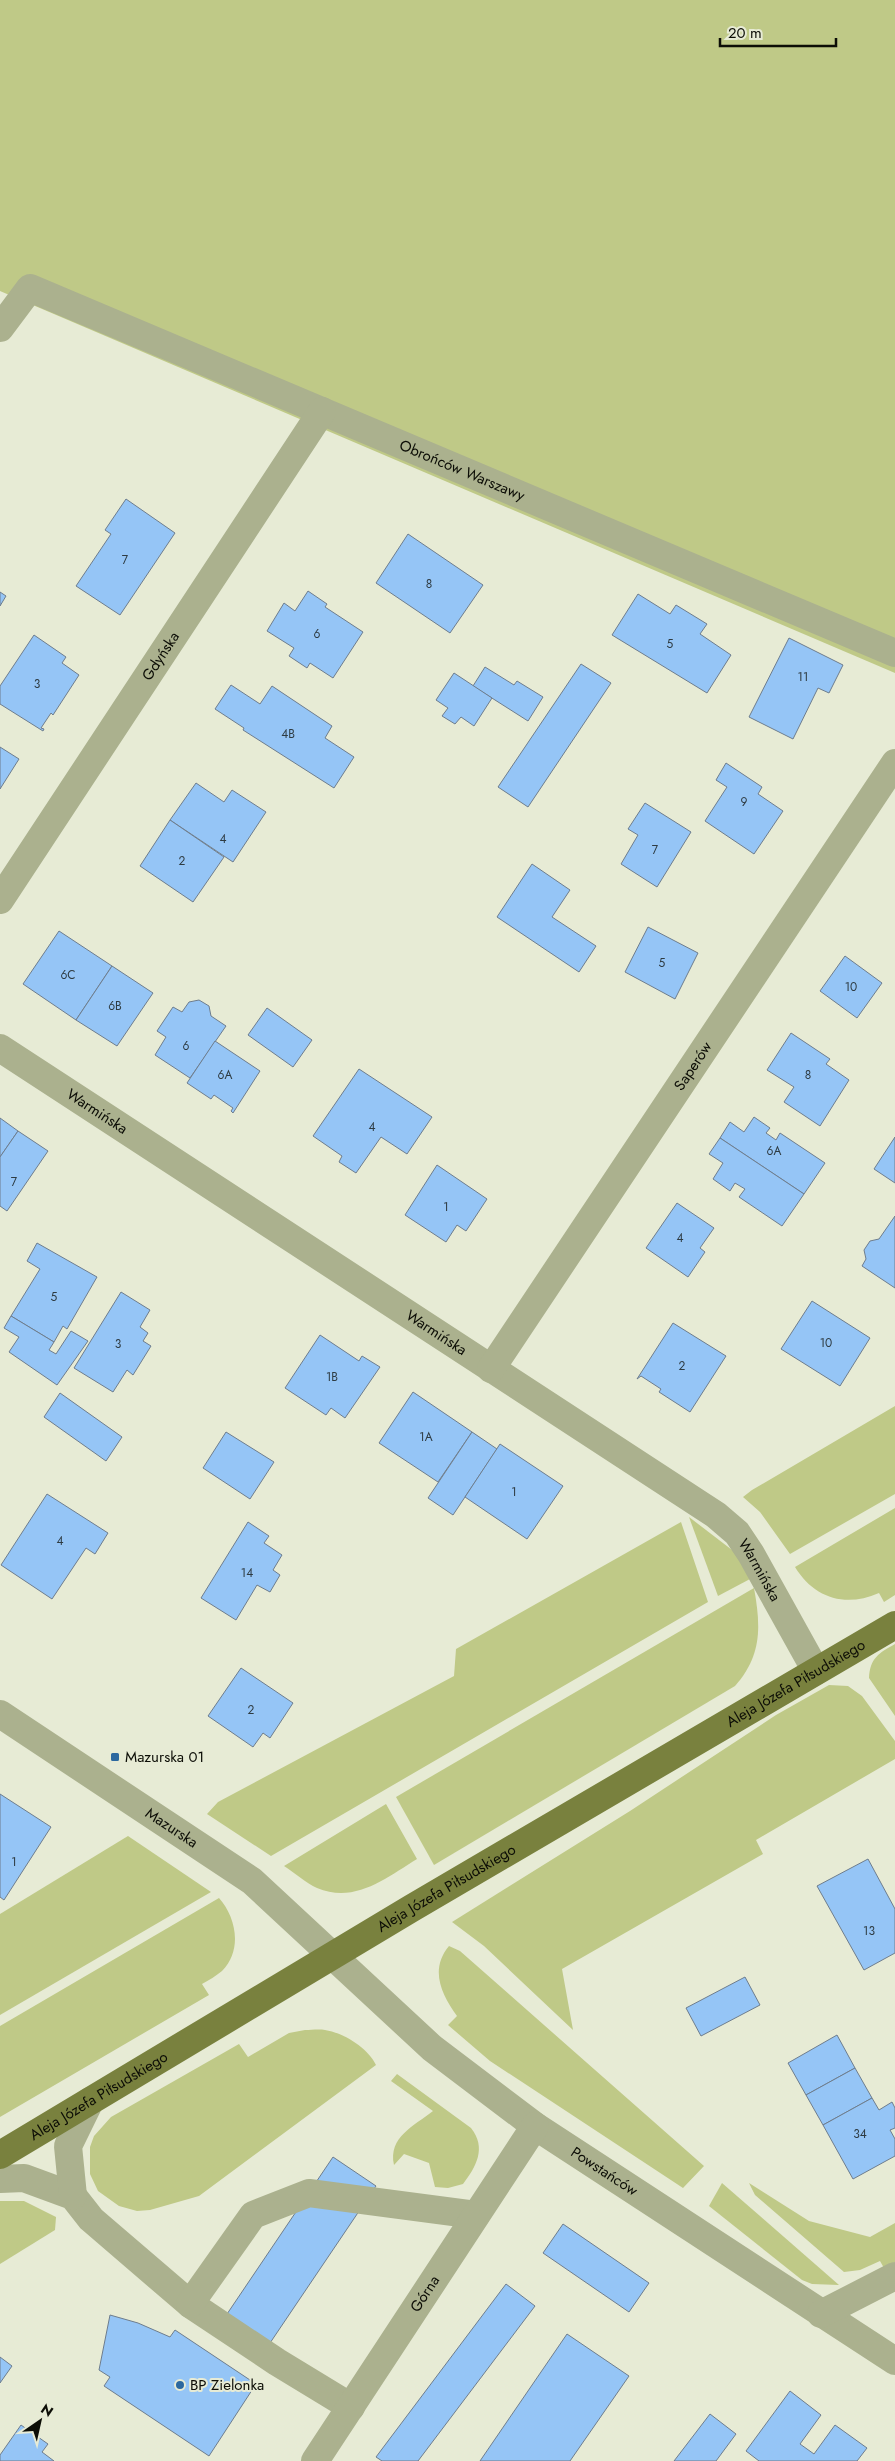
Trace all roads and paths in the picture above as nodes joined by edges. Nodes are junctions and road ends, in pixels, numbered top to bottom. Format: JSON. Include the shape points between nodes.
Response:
{"nodes":[{"id":1,"x":0,"y":328,"type":"edge"},
{"id":2,"x":322,"y":411,"type":"junction"},
{"id":3,"x":895,"y":652,"type":"edge"},
{"id":4,"x":895,"y":763,"type":"edge"},
{"id":5,"x":0,"y":900,"type":"edge"},
{"id":6,"x":0,"y":1048,"type":"edge"},
{"id":7,"x":491,"y":1369,"type":"junction"},
{"id":8,"x":895,"y":1624,"type":"edge"},
{"id":9,"x":816,"y":1671,"type":"junction"},
{"id":10,"x":0,"y":1714,"type":"edge"},
{"id":11,"x":333,"y":1955,"type":"junction"},
{"id":12,"x":90,"y":2101,"type":"junction"},
{"id":13,"x":535,"y":2126,"type":"junction"},
{"id":14,"x":0,"y":2155,"type":"edge"},
{"id":15,"x":0,"y":2179,"type":"edge"},
{"id":16,"x":72,"y":2196,"type":"junction"},
{"id":17,"x":476,"y":2215,"type":"junction"},
{"id":18,"x":895,"y":2276,"type":"edge"},
{"id":19,"x":190,"y":2304,"type":"junction"},
{"id":20,"x":821,"y":2314,"type":"junction"},
{"id":21,"x":895,"y":2361,"type":"edge"},
{"id":22,"x":351,"y":2407,"type":"junction"},
{"id":23,"x":314,"y":2461,"type":"edge"}],
"edges":[{"from":1,"to":2,"type":"street","name":"Obrońców Warszawy","via":[[30,288]]},
{"from":2,"to":3,"type":"street","name":"Obrońców Warszawy"},
{"from":2,"to":5,"type":"street","name":"Gdyńska"},
{"from":4,"to":7,"type":"street","name":"Saperów"},
{"from":6,"to":7,"type":"street","name":"Warmińska"},
{"from":7,"to":9,"type":"street","name":"Warmińska","via":[[716,1514],[737,1533]]},
{"from":8,"to":9,"type":"main road","name":"Aleja Józefa Piłsudskiego"},
{"from":9,"to":11,"type":"main road","name":"Aleja Józefa Piłsudskiego"},
{"from":10,"to":11,"type":"street","name":"Mazurska","via":[[252,1881]]},
{"from":11,"to":12,"type":"main road","name":"Aleja Józefa Piłsudskiego"},
{"from":11,"to":13,"type":"street","name":"Powstańców","via":[[432,2048]]},
{"from":12,"to":14,"type":"main road","name":"Aleja Józefa Piłsudskiego"},
{"from":12,"to":16,"type":"street","via":[[68,2146]]},
{"from":13,"to":17,"type":"street","name":"Górna"},
{"from":13,"to":20,"type":"street","name":"Powstańców"},
{"from":15,"to":16,"type":"street","via":[[24,2178]]},
{"from":16,"to":19,"type":"street","via":[[90,2219]]},
{"from":17,"to":19,"type":"street","via":[[309,2193],[253,2216]]},
{"from":17,"to":22,"type":"street","name":"Górna"},
{"from":18,"to":20,"type":"street"},
{"from":19,"to":22,"type":"street"},
{"from":20,"to":21,"type":"street","name":"Powstańców"},
{"from":22,"to":23,"type":"street","name":"Górna"}]}
